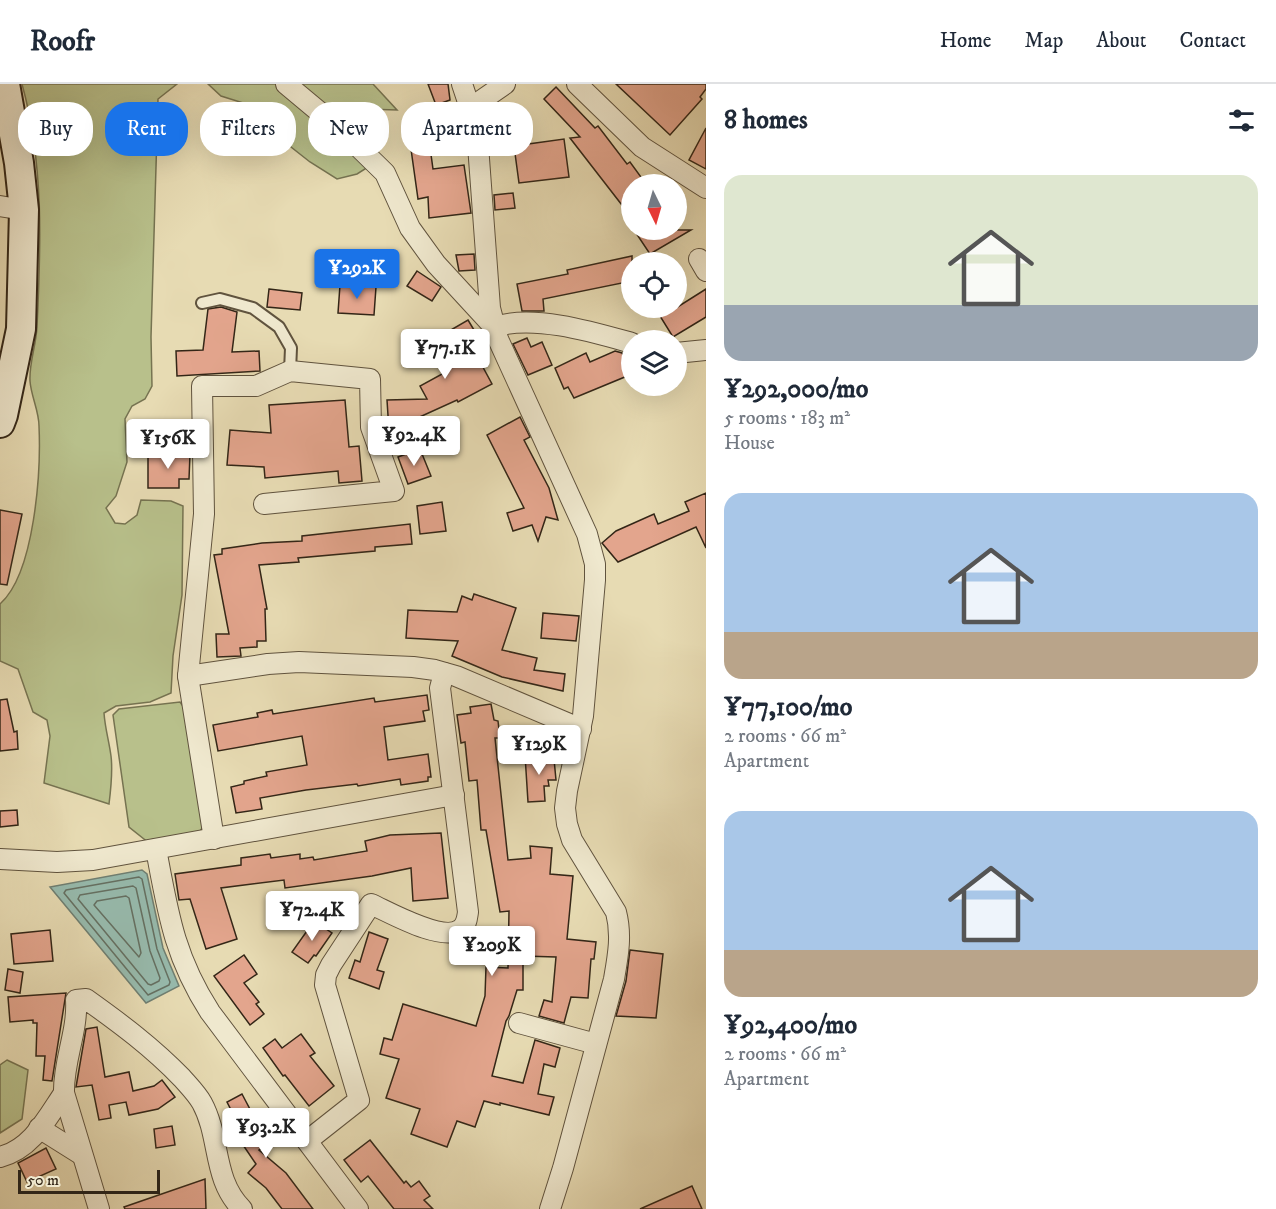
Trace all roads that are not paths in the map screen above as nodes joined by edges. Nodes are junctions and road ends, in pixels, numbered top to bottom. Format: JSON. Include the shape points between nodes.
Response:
{"nodes":[{"id":1,"x":5,"y":84,"type":"edge"},
{"id":2,"x":286,"y":84,"type":"edge"},
{"id":3,"x":462,"y":84,"type":"edge"},
{"id":4,"x":505,"y":84,"type":"edge"},
{"id":5,"x":577,"y":84,"type":"edge"},
{"id":6,"x":468,"y":102,"type":"edge"},
{"id":7,"x":479,"y":102,"type":"edge"},
{"id":8,"x":478,"y":156,"type":"edge"},
{"id":9,"x":706,"y":188,"type":"edge"},
{"id":10,"x":12,"y":208,"type":"edge"},
{"id":11,"x":202,"y":303,"type":"dead end"},
{"id":12,"x":494,"y":327,"type":"junction"},
{"id":13,"x":621,"y":341,"type":"edge"},
{"id":14,"x":706,"y":350,"type":"edge"},
{"id":15,"x":687,"y":352,"type":"edge"},
{"id":16,"x":290,"y":371,"type":"junction"},
{"id":17,"x":1,"y":418,"type":"edge"},
{"id":18,"x":264,"y":504,"type":"dead end"},
{"id":19,"x":444,"y":673,"type":"junction"},
{"id":20,"x":188,"y":676,"type":"junction"},
{"id":21,"x":581,"y":729,"type":"junction"},
{"id":22,"x":453,"y":795,"type":"junction"},
{"id":23,"x":214,"y":838,"type":"junction"},
{"id":24,"x":156,"y":849,"type":"junction"},
{"id":25,"x":0,"y":860,"type":"edge"},
{"id":26,"x":519,"y":1023,"type":"dead end"},
{"id":27,"x":596,"y":1044,"type":"junction"},
{"id":28,"x":64,"y":1093,"type":"junction"},
{"id":29,"x":39,"y":1128,"type":"junction"},
{"id":30,"x":306,"y":1141,"type":"junction"},
{"id":31,"x":82,"y":1155,"type":"junction"},
{"id":32,"x":0,"y":1157,"type":"edge"},
{"id":33,"x":99,"y":1209,"type":"edge"},
{"id":34,"x":242,"y":1209,"type":"edge"},
{"id":35,"x":358,"y":1209,"type":"edge"},
{"id":36,"x":550,"y":1209,"type":"edge"}],
"edges":[{"from":1,"to":10,"type":"street","via":[[19,163]]},
{"from":2,"to":12,"type":"street","via":[[385,173],[410,228],[436,264]]},
{"from":3,"to":6,"type":"street"},
{"from":4,"to":7,"type":"street"},
{"from":5,"to":9,"type":"street","via":[[642,147]]},
{"from":8,"to":12,"type":"street"},
{"from":10,"to":17,"type":"street","via":[[21,330]]},
{"from":11,"to":16,"type":"lane","via":[[220,299],[253,308],[279,327],[291,348]]},
{"from":12,"to":13,"type":"street","via":[[508,322],[566,326]]},
{"from":12,"to":21,"type":"street","via":[[592,549],[595,580]]},
{"from":14,"to":15,"type":"street"},
{"from":16,"to":18,"type":"street","via":[[370,379],[371,427],[394,491]]},
{"from":16,"to":20,"type":"street","via":[[256,386],[202,386],[204,514]]},
{"from":19,"to":20,"type":"street","via":[[413,667],[291,662]]},
{"from":19,"to":21,"type":"street"},
{"from":19,"to":22,"type":"street","via":[[440,688]]},
{"from":20,"to":23,"type":"street"},
{"from":21,"to":27,"type":"street","via":[[567,791],[567,824],[572,840],[611,901],[619,925],[615,972]]},
{"from":22,"to":23,"type":"street"},
{"from":22,"to":30,"type":"street","via":[[467,922],[461,930],[442,932],[415,925],[371,904],[331,965],[325,985],[359,1100]]},
{"from":23,"to":24,"type":"street"},
{"from":24,"to":25,"type":"street","via":[[75,862]]},
{"from":24,"to":30,"type":"street","via":[[175,944],[196,991]]},
{"from":26,"to":27,"type":"street"},
{"from":27,"to":36,"type":"street"},
{"from":28,"to":29,"type":"street"},
{"from":28,"to":31,"type":"street"},
{"from":28,"to":34,"type":"street","via":[[76,1000],[86,999],[154,1050],[196,1093],[206,1111],[223,1180]]},
{"from":29,"to":31,"type":"street"},
{"from":29,"to":32,"type":"street","via":[[25,1145]]},
{"from":30,"to":35,"type":"street"},
{"from":31,"to":33,"type":"street"}]}
